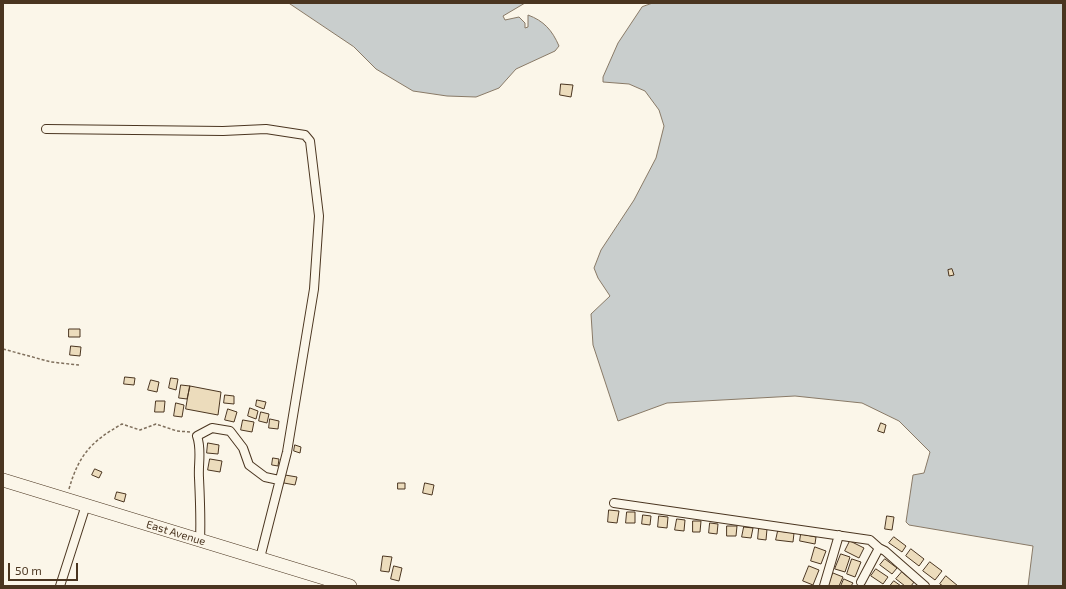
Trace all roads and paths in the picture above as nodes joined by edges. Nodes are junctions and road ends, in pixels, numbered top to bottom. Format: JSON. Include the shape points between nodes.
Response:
{"nodes":[{"id":1,"x":46,"y":129,"type":"dead end"},
{"id":2,"x":3,"y":349,"type":"edge"},
{"id":3,"x":78,"y":365,"type":"dead end"},
{"id":4,"x":197,"y":436,"type":"junction"},
{"id":5,"x":3,"y":480,"type":"edge"},
{"id":6,"x":279,"y":480,"type":"junction"},
{"id":7,"x":66,"y":499,"type":"junction"},
{"id":8,"x":614,"y":503,"type":"dead end"},
{"id":9,"x":86,"y":505,"type":"junction"},
{"id":10,"x":839,"y":535,"type":"junction"},
{"id":11,"x":200,"y":540,"type":"junction"},
{"id":12,"x":879,"y":548,"type":"junction"},
{"id":13,"x":260,"y":558,"type":"junction"},
{"id":14,"x":863,"y":585,"type":"edge"},
{"id":15,"x":60,"y":586,"type":"edge"},
{"id":16,"x":350,"y":586,"type":"edge"},
{"id":17,"x":824,"y":586,"type":"edge"},
{"id":18,"x":925,"y":586,"type":"edge"}],
"edges":[{"from":1,"to":6,"type":"street","via":[[222,131],[266,128],[305,135],[310,141],[319,216],[314,289],[287,452]]},
{"from":2,"to":3,"type":"path","via":[[51,362]]},
{"from":4,"to":6,"type":"street","via":[[212,428],[230,431],[243,448],[249,465],[265,476]]},
{"from":4,"to":7,"type":"path","via":[[197,433],[177,431],[156,424],[140,430],[122,424],[100,436],[85,451],[74,470]]},
{"from":4,"to":11,"type":"street","via":[[201,447]]},
{"from":5,"to":7,"type":"main road","name":"East Avenue"},
{"from":6,"to":13,"type":"street"},
{"from":7,"to":9,"type":"main road","name":"East Avenue"},
{"from":8,"to":10,"type":"street"},
{"from":9,"to":11,"type":"main road","name":"East Avenue"},
{"from":9,"to":15,"type":"street"},
{"from":10,"to":12,"type":"street","via":[[870,540]]},
{"from":10,"to":17,"type":"street"},
{"from":11,"to":13,"type":"main road","name":"East Avenue"},
{"from":12,"to":14,"type":"street"},
{"from":12,"to":18,"type":"street"},
{"from":13,"to":16,"type":"main road","name":"East Avenue"}]}
